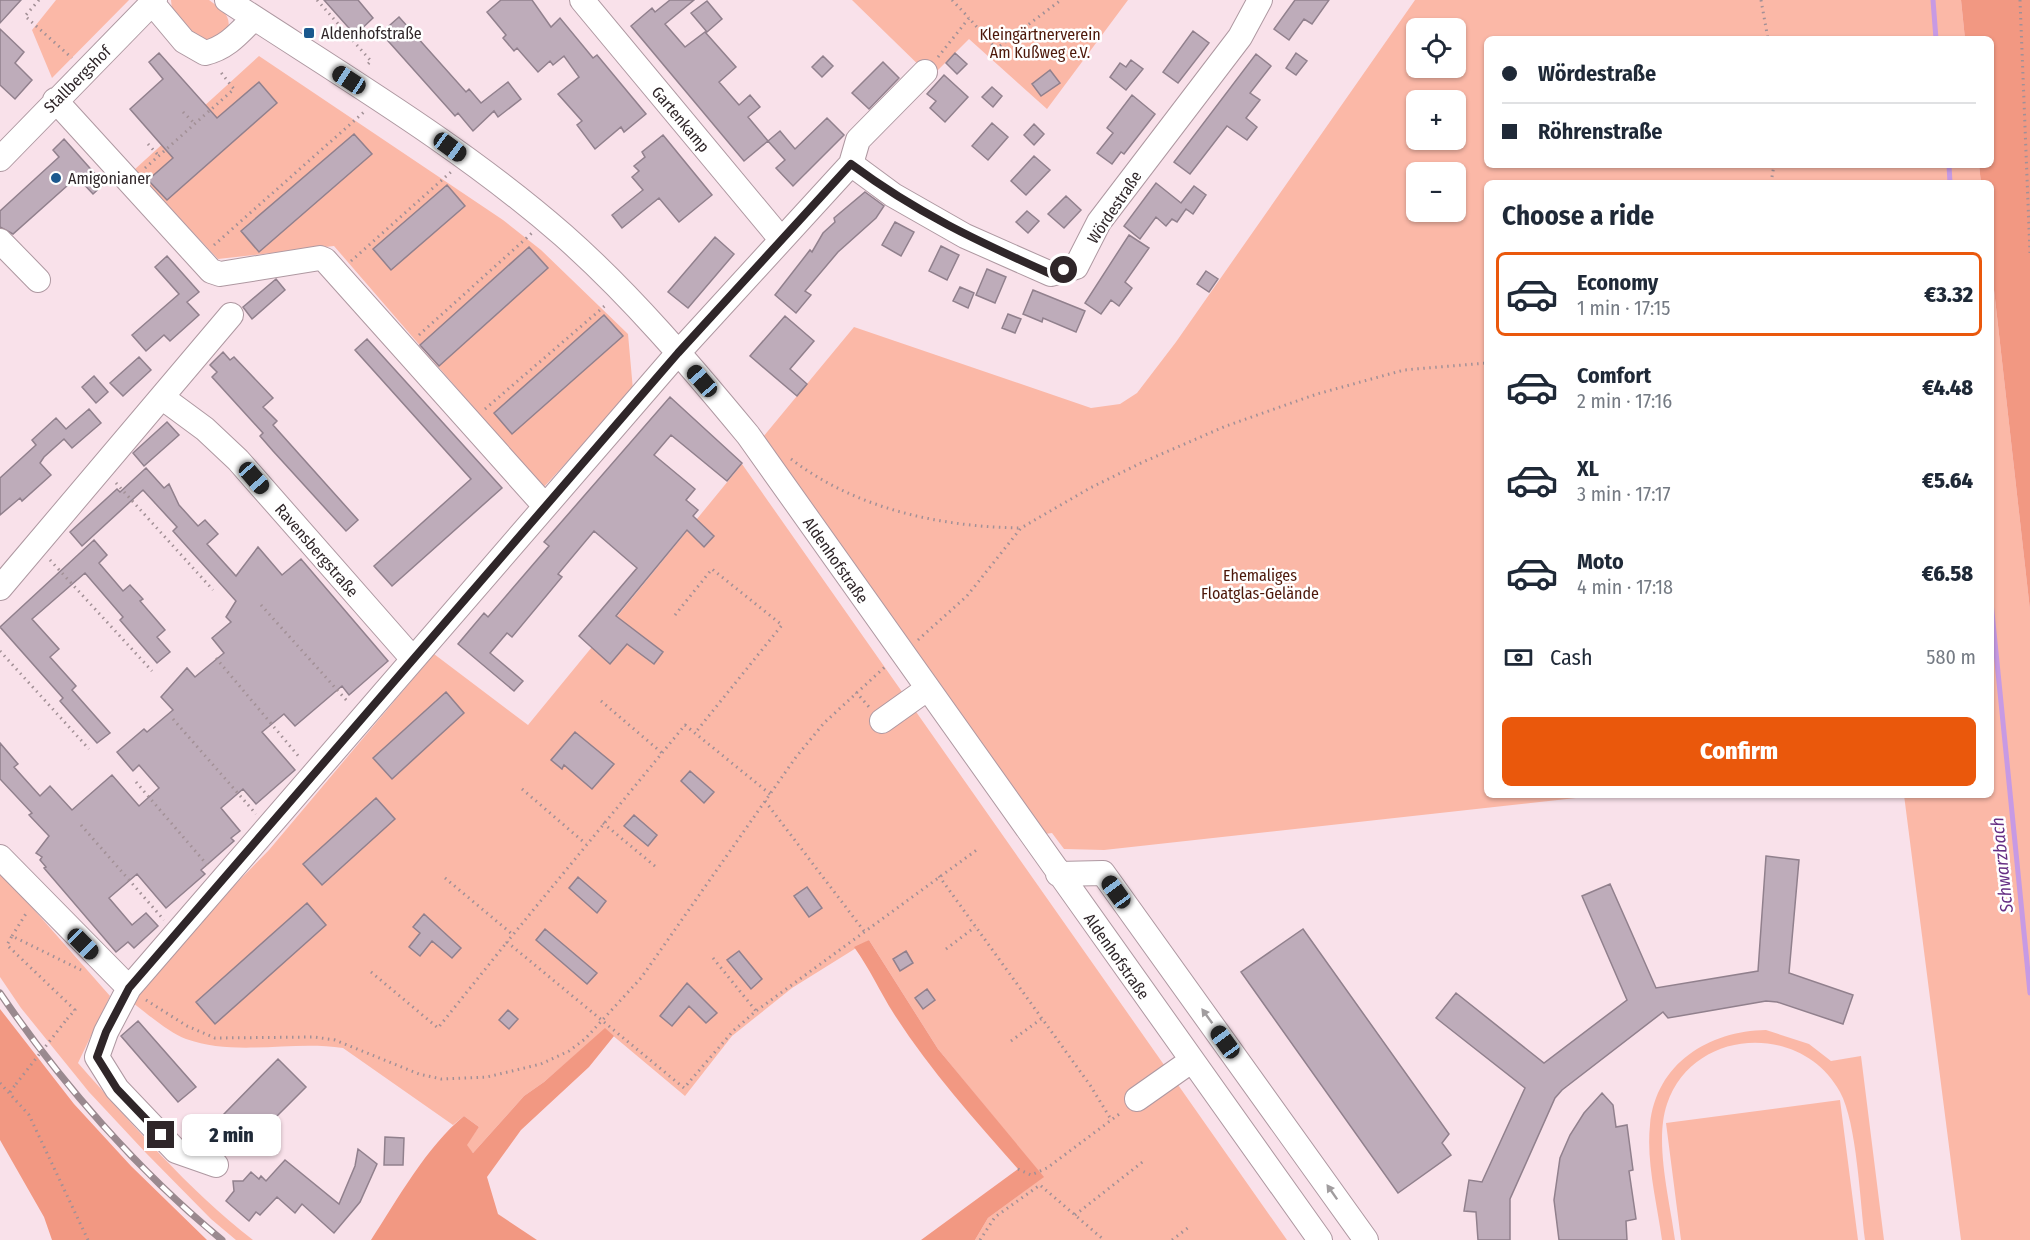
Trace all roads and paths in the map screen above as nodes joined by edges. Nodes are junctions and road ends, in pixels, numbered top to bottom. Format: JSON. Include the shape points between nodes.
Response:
{"nodes":[{"id":1,"x":39,"y":0,"type":"edge"},
{"id":2,"x":227,"y":0,"type":"edge"},
{"id":3,"x":317,"y":0,"type":"edge"},
{"id":4,"x":582,"y":0,"type":"edge"},
{"id":5,"x":952,"y":0,"type":"edge"},
{"id":6,"x":1061,"y":0,"type":"edge"},
{"id":7,"x":1260,"y":0,"type":"edge"},
{"id":8,"x":1761,"y":0,"type":"edge"},
{"id":9,"x":2020,"y":0,"type":"edge"},
{"id":10,"x":154,"y":2,"type":"edge"},
{"id":11,"x":254,"y":18,"type":"junction"},
{"id":12,"x":969,"y":18,"type":"junction"},
{"id":13,"x":1767,"y":36,"type":"edge"},
{"id":14,"x":205,"y":53,"type":"junction"},
{"id":15,"x":85,"y":69,"type":"junction"},
{"id":16,"x":926,"y":72,"type":"joint"},
{"id":17,"x":349,"y":80,"type":"junction"},
{"id":18,"x":379,"y":99,"type":"junction"},
{"id":19,"x":55,"y":100,"type":"junction"},
{"id":20,"x":183,"y":111,"type":"dead end"},
{"id":21,"x":195,"y":124,"type":"junction"},
{"id":22,"x":148,"y":144,"type":"dead end"},
{"id":23,"x":159,"y":156,"type":"junction"},
{"id":24,"x":0,"y":159,"type":"edge"},
{"id":25,"x":465,"y":159,"type":"junction"},
{"id":26,"x":851,"y":164,"type":"junction"},
{"id":27,"x":130,"y":181,"type":"junction"},
{"id":28,"x":2028,"y":199,"type":"edge"},
{"id":29,"x":545,"y":221,"type":"junction"},
{"id":30,"x":780,"y":238,"type":"junction"},
{"id":31,"x":0,"y":242,"type":"edge"},
{"id":32,"x":2030,"y":253,"type":"edge"},
{"id":33,"x":199,"y":258,"type":"junction"},
{"id":34,"x":338,"y":272,"type":"junction"},
{"id":35,"x":38,"y":280,"type":"dead end"},
{"id":36,"x":621,"y":292,"type":"junction"},
{"id":37,"x":231,"y":315,"type":"dead end"},
{"id":38,"x":404,"y":349,"type":"junction"},
{"id":39,"x":678,"y":353,"type":"junction"},
{"id":40,"x":1484,"y":363,"type":"edge"},
{"id":41,"x":163,"y":398,"type":"junction"},
{"id":42,"x":470,"y":422,"type":"junction"},
{"id":43,"x":784,"y":453,"type":"dead end"},
{"id":44,"x":102,"y":469,"type":"junction"},
{"id":45,"x":545,"y":506,"type":"junction"},
{"id":46,"x":1021,"y":528,"type":"junction"},
{"id":47,"x":37,"y":545,"type":"junction"},
{"id":48,"x":0,"y":588,"type":"edge"},
{"id":49,"x":213,"y":590,"type":"dead end"},
{"id":50,"x":261,"y":605,"type":"dead end"},
{"id":51,"x":675,"y":615,"type":"dead end"},
{"id":52,"x":0,"y":651,"type":"edge"},
{"id":53,"x":902,"y":653,"type":"junction"},
{"id":54,"x":216,"y":658,"type":"dead end"},
{"id":55,"x":412,"y":658,"type":"junction"},
{"id":56,"x":152,"y":670,"type":"dead end"},
{"id":57,"x":927,"y":689,"type":"junction"},
{"id":58,"x":601,"y":701,"type":"dead end"},
{"id":59,"x":362,"y":717,"type":"junction"},
{"id":60,"x":173,"y":719,"type":"dead end"},
{"id":61,"x":882,"y":721,"type":"dead end"},
{"id":62,"x":695,"y":733,"type":"junction"},
{"id":63,"x":89,"y":749,"type":"dead end"},
{"id":64,"x":662,"y":753,"type":"junction"},
{"id":65,"x":313,"y":773,"type":"junction"},
{"id":66,"x":136,"y":782,"type":"dead end"},
{"id":67,"x":522,"y":789,"type":"dead end"},
{"id":68,"x":770,"y":794,"type":"junction"},
{"id":69,"x":765,"y":801,"type":"junction"},
{"id":70,"x":603,"y":823,"type":"junction"},
{"id":71,"x":81,"y":825,"type":"dead end"},
{"id":72,"x":267,"y":826,"type":"junction"},
{"id":73,"x":586,"y":844,"type":"junction"},
{"id":74,"x":978,"y":849,"type":"dead end"},
{"id":75,"x":0,"y":857,"type":"edge"},
{"id":76,"x":656,"y":867,"type":"dead end"},
{"id":77,"x":1059,"y":874,"type":"junction"},
{"id":78,"x":939,"y":876,"type":"junction"},
{"id":79,"x":446,"y":878,"type":"dead end"},
{"id":80,"x":220,"y":880,"type":"junction"},
{"id":81,"x":20,"y":921,"type":"dead end"},
{"id":82,"x":975,"y":927,"type":"junction"},
{"id":83,"x":864,"y":931,"type":"junction"},
{"id":84,"x":175,"y":932,"type":"junction"},
{"id":85,"x":512,"y":934,"type":"junction"},
{"id":86,"x":12,"y":936,"type":"junction"},
{"id":87,"x":507,"y":942,"type":"junction"},
{"id":88,"x":946,"y":950,"type":"dead end"},
{"id":89,"x":713,"y":958,"type":"dead end"},
{"id":90,"x":85,"y":972,"type":"dead end"},
{"id":91,"x":371,"y":972,"type":"dead end"},
{"id":92,"x":129,"y":988,"type":"junction"},
{"id":93,"x":756,"y":1011,"type":"junction"},
{"id":94,"x":1041,"y":1019,"type":"junction"},
{"id":95,"x":604,"y":1020,"type":"junction"},
{"id":96,"x":1011,"y":1041,"type":"dead end"},
{"id":97,"x":1191,"y":1060,"type":"junction"},
{"id":98,"x":1239,"y":1061,"type":"junction"},
{"id":99,"x":0,"y":1083,"type":"edge"},
{"id":100,"x":1208,"y":1084,"type":"junction"},
{"id":101,"x":10,"y":1092,"type":"junction"},
{"id":102,"x":1137,"y":1099,"type":"joint"},
{"id":103,"x":1113,"y":1121,"type":"junction"},
{"id":104,"x":1145,"y":1160,"type":"dead end"},
{"id":105,"x":216,"y":1165,"type":"dead end"},
{"id":106,"x":1018,"y":1169,"type":"dead end"},
{"id":107,"x":1075,"y":1215,"type":"junction"},
{"id":108,"x":1189,"y":1227,"type":"dead end"},
{"id":109,"x":88,"y":1240,"type":"edge"},
{"id":110,"x":980,"y":1240,"type":"edge"},
{"id":111,"x":1104,"y":1240,"type":"edge"},
{"id":112,"x":1172,"y":1240,"type":"edge"},
{"id":113,"x":1320,"y":1240,"type":"edge"},
{"id":114,"x":1366,"y":1240,"type":"edge"}],
"edges":[{"from":1,"to":15,"type":"path","via":[[25,16]]},
{"from":2,"to":11,"type":"street","name":"Aldenhofstraße"},
{"from":3,"to":17,"type":"path","via":[[371,61]]},
{"from":4,"to":30,"type":"street","name":"Gartenkamp"},
{"from":5,"to":12,"type":"path"},
{"from":6,"to":12,"type":"path","via":[[996,49]]},
{"from":7,"to":26,"type":"street","name":"Wördestraße","via":[[1240,37],[1100,222],[1076,267],[1051,274],[965,236],[893,195]]},
{"from":8,"to":13,"type":"path"},
{"from":9,"to":28,"type":"path"},
{"from":10,"to":14,"type":"street","via":[[184,41]]},
{"from":10,"to":15,"type":"street","name":"Stallbergshof"},
{"from":11,"to":14,"type":"street","via":[[231,41]]},
{"from":11,"to":17,"type":"street","name":"Aldenhofstraße"},
{"from":12,"to":16,"type":"path"},
{"from":14,"to":21,"type":"path","via":[[234,89]]},
{"from":15,"to":19,"type":"street","name":"Stallbergshof"},
{"from":16,"to":26,"type":"street","via":[[858,140]]},
{"from":17,"to":18,"type":"street","name":"Aldenhofstraße"},
{"from":18,"to":25,"type":"street","name":"Aldenhofstraße"},
{"from":18,"to":33,"type":"path"},
{"from":19,"to":24,"type":"street","name":"Stallbergshof"},
{"from":19,"to":27,"type":"street"},
{"from":20,"to":21,"type":"path"},
{"from":21,"to":23,"type":"path"},
{"from":22,"to":23,"type":"path"},
{"from":23,"to":27,"type":"path"},
{"from":25,"to":29,"type":"street","name":"Aldenhofstraße"},
{"from":25,"to":34,"type":"path"},
{"from":26,"to":30,"type":"street"},
{"from":27,"to":33,"type":"street"},
{"from":28,"to":32,"type":"path"},
{"from":29,"to":36,"type":"street","name":"Aldenhofstraße"},
{"from":29,"to":38,"type":"path"},
{"from":30,"to":39,"type":"street"},
{"from":31,"to":35,"type":"street"},
{"from":33,"to":34,"type":"street","via":[[211,271],[220,274],[320,258]]},
{"from":34,"to":38,"type":"street"},
{"from":36,"to":39,"type":"street","name":"Aldenhofstraße"},
{"from":36,"to":42,"type":"path"},
{"from":37,"to":41,"type":"street"},
{"from":38,"to":42,"type":"street"},
{"from":39,"to":45,"type":"street"},
{"from":39,"to":53,"type":"street","name":"Aldenhofstraße","via":[[748,435]]},
{"from":40,"to":46,"type":"path","via":[[1378,376],[1246,418],[1143,462]]},
{"from":41,"to":44,"type":"street"},
{"from":41,"to":55,"type":"street","name":"Ravensbergstraße","via":[[238,460]]},
{"from":42,"to":45,"type":"street"},
{"from":43,"to":46,"type":"path","via":[[838,488],[911,515],[959,525]]},
{"from":44,"to":47,"type":"street"},
{"from":44,"to":49,"type":"path"},
{"from":45,"to":55,"type":"street"},
{"from":46,"to":53,"type":"path","via":[[967,596]]},
{"from":47,"to":48,"type":"street"},
{"from":47,"to":56,"type":"path"},
{"from":50,"to":59,"type":"path"},
{"from":51,"to":62,"type":"path","via":[[712,569],[782,625]]},
{"from":52,"to":63,"type":"path"},
{"from":53,"to":57,"type":"street","name":"Aldenhofstraße"},
{"from":53,"to":68,"type":"path","via":[[824,723]]},
{"from":54,"to":65,"type":"path"},
{"from":55,"to":59,"type":"street"},
{"from":57,"to":61,"type":"street"},
{"from":57,"to":77,"type":"street","name":"Aldenhofstraße"},
{"from":58,"to":64,"type":"path"},
{"from":59,"to":65,"type":"street"},
{"from":60,"to":72,"type":"path"},
{"from":62,"to":64,"type":"path","via":[[685,725]]},
{"from":62,"to":68,"type":"path"},
{"from":64,"to":70,"type":"path"},
{"from":65,"to":72,"type":"street"},
{"from":66,"to":80,"type":"path"},
{"from":67,"to":73,"type":"path"},
{"from":68,"to":69,"type":"path"},
{"from":69,"to":83,"type":"path"},
{"from":69,"to":95,"type":"path","via":[[664,948]]},
{"from":70,"to":73,"type":"path"},
{"from":70,"to":76,"type":"path"},
{"from":71,"to":84,"type":"path"},
{"from":72,"to":80,"type":"street"},
{"from":73,"to":85,"type":"path"},
{"from":74,"to":78,"type":"path"},
{"from":75,"to":92,"type":"street"},
{"from":77,"to":97,"type":"street","name":"Aldenhofstraße"},
{"from":98,"to":77,"type":"street","one_way":true,"via":[[1103,873]]},
{"from":78,"to":82,"type":"path"},
{"from":78,"to":83,"type":"path"},
{"from":79,"to":85,"type":"path"},
{"from":80,"to":84,"type":"street"},
{"from":81,"to":86,"type":"path"},
{"from":82,"to":88,"type":"path"},
{"from":82,"to":94,"type":"path"},
{"from":83,"to":93,"type":"path"},
{"from":84,"to":92,"type":"street"},
{"from":85,"to":87,"type":"path"},
{"from":86,"to":90,"type":"path"},
{"from":86,"to":101,"type":"path","bridge":true,"via":[[7,945],[75,1010]]},
{"from":87,"to":91,"type":"path","via":[[438,1028]]},
{"from":87,"to":95,"type":"path"},
{"from":89,"to":93,"type":"path"},
{"from":92,"to":95,"type":"path","via":[[187,1026],[215,1038],[314,1036],[441,1079],[487,1077],[541,1064],[569,1051]]},
{"from":92,"to":105,"type":"street","via":[[97,1057],[117,1089],[176,1150]]},
{"from":93,"to":95,"type":"path","via":[[733,1031],[684,1088]]},
{"from":94,"to":96,"type":"path"},
{"from":94,"to":103,"type":"path"},
{"from":97,"to":100,"type":"street","name":"Aldenhofstraße"},
{"from":97,"to":102,"type":"street"},
{"from":98,"to":100,"type":"street"},
{"from":114,"to":98,"type":"street","one_way":true},
{"from":99,"to":101,"type":"path"},
{"from":100,"to":113,"type":"street","name":"Aldenhofstraße"},
{"from":101,"to":109,"type":"path","via":[[29,1115]]},
{"from":102,"to":103,"type":"path"},
{"from":103,"to":106,"type":"path","via":[[1047,1168],[1031,1175]]},
{"from":104,"to":107,"type":"path"},
{"from":107,"to":110,"type":"path","via":[[1040,1185],[994,1217]]},
{"from":107,"to":111,"type":"path"},
{"from":108,"to":112,"type":"path"}]}
